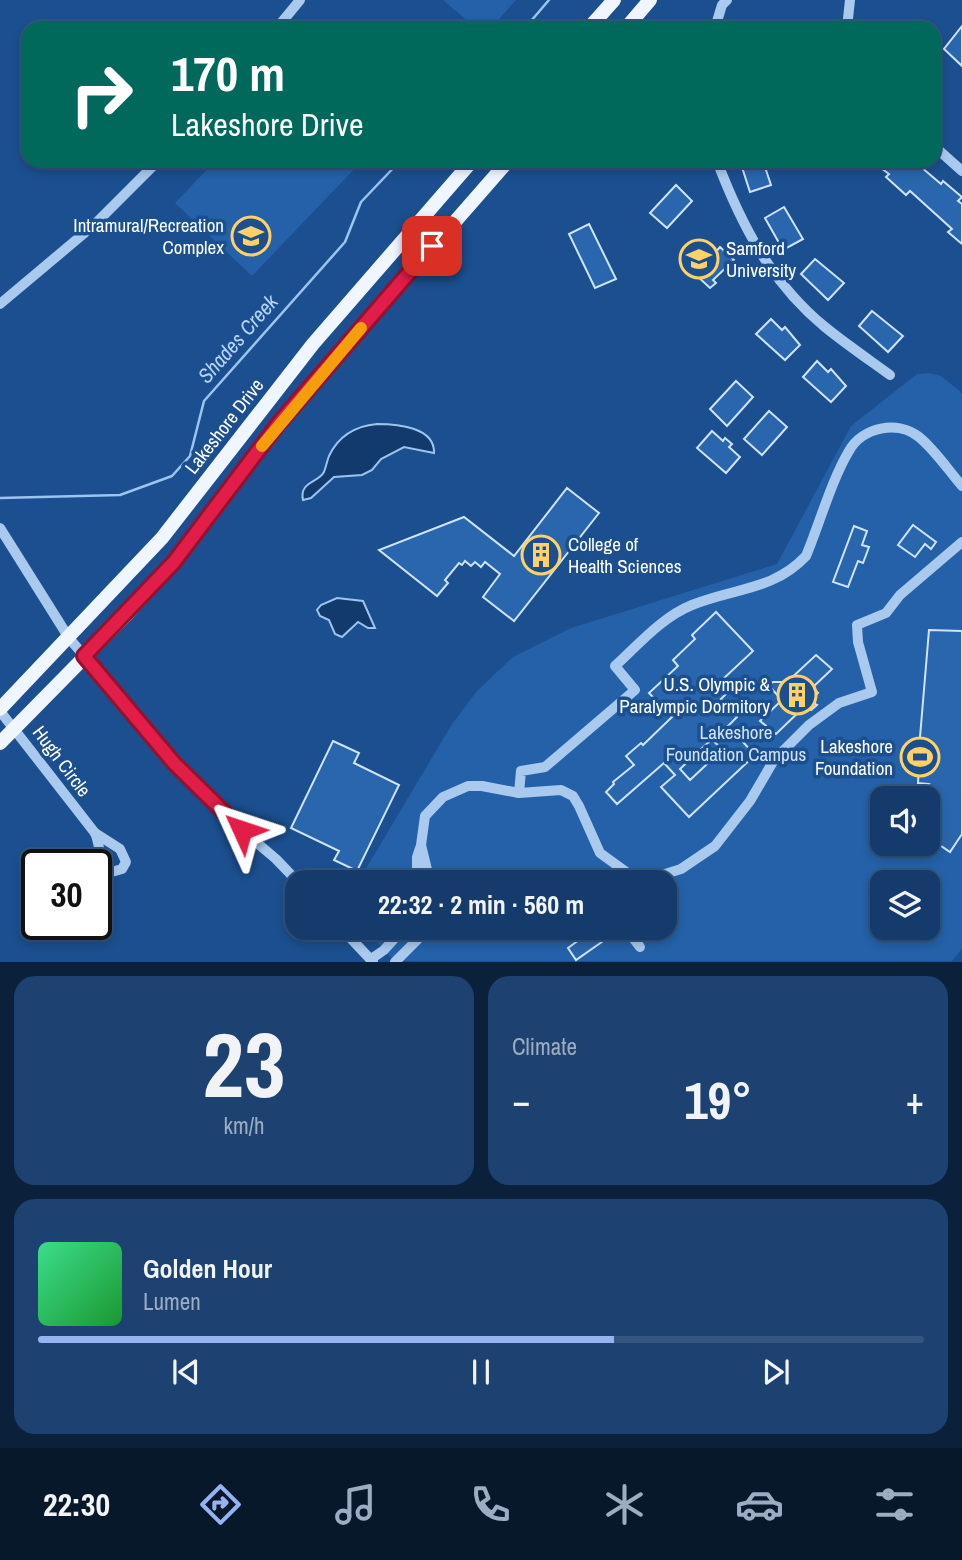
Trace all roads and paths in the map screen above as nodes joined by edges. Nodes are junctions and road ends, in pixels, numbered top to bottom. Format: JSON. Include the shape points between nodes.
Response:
{"nodes":[{"id":1,"x":300,"y":0,"type":"edge"},
{"id":2,"x":614,"y":0,"type":"edge"},
{"id":3,"x":650,"y":0,"type":"edge"},
{"id":4,"x":727,"y":0,"type":"edge"},
{"id":5,"x":850,"y":0,"type":"edge"},
{"id":6,"x":283,"y":21,"type":"edge"},
{"id":7,"x":595,"y":21,"type":"edge"},
{"id":8,"x":632,"y":21,"type":"edge"},
{"id":9,"x":717,"y":21,"type":"edge"},
{"id":10,"x":848,"y":21,"type":"edge"},
{"id":11,"x":941,"y":152,"type":"edge"},
{"id":12,"x":151,"y":168,"type":"edge"},
{"id":13,"x":466,"y":168,"type":"edge"},
{"id":14,"x":502,"y":168,"type":"edge"},
{"id":15,"x":720,"y":168,"type":"edge"},
{"id":16,"x":962,"y":171,"type":"edge"},
{"id":17,"x":0,"y":304,"type":"edge"},
{"id":18,"x":890,"y":375,"type":"dead end"},
{"id":19,"x":262,"y":409,"type":"junction"},
{"id":20,"x":279,"y":423,"type":"junction"},
{"id":21,"x":962,"y":486,"type":"edge"},
{"id":22,"x":0,"y":528,"type":"edge"},
{"id":23,"x":962,"y":542,"type":"edge"},
{"id":24,"x":69,"y":638,"type":"junction"},
{"id":25,"x":84,"y":656,"type":"junction"},
{"id":26,"x":0,"y":710,"type":"edge"},
{"id":27,"x":15,"y":728,"type":"junction"},
{"id":28,"x":0,"y":743,"type":"edge"},
{"id":29,"x":519,"y":793,"type":"junction"},
{"id":30,"x":95,"y":833,"type":"dead end"},
{"id":31,"x":421,"y":845,"type":"junction"},
{"id":32,"x":287,"y":870,"type":"edge"},
{"id":33,"x":417,"y":870,"type":"edge"},
{"id":34,"x":427,"y":870,"type":"edge"},
{"id":35,"x":619,"y":870,"type":"edge"},
{"id":36,"x":677,"y":870,"type":"edge"},
{"id":37,"x":353,"y":940,"type":"edge"},
{"id":38,"x":393,"y":940,"type":"edge"},
{"id":39,"x":417,"y":940,"type":"edge"},
{"id":40,"x":634,"y":940,"type":"edge"},
{"id":41,"x":640,"y":947,"type":"dead end"},
{"id":42,"x":372,"y":960,"type":"edge"},
{"id":43,"x":394,"y":961,"type":"edge"}],
"edges":[{"from":1,"to":6,"type":"street"},
{"from":2,"to":7,"type":"main road"},
{"from":3,"to":8,"type":"main road"},
{"from":4,"to":9,"type":"street"},
{"from":5,"to":10,"type":"street"},
{"from":11,"to":16,"type":"street"},
{"from":12,"to":17,"type":"street","via":[[94,225]]},
{"from":13,"to":19,"type":"main road","name":"Lakeshore Drive"},
{"from":14,"to":20,"type":"main road"},
{"from":15,"to":18,"type":"street","via":[[754,245],[776,277],[823,326]]},
{"from":19,"to":20,"type":"main road"},
{"from":19,"to":24,"type":"main road","name":"Lakeshore Drive","via":[[162,538]]},
{"from":20,"to":25,"type":"main road","via":[[174,562]]},
{"from":21,"to":29,"type":"street","via":[[920,437],[908,430],[895,426],[868,433],[849,449],[806,556],[794,569],[781,578],[672,615],[615,666],[635,690],[545,767],[521,771]]},
{"from":22,"to":24,"type":"street"},
{"from":23,"to":36,"type":"street","via":[[900,595],[886,613],[857,625],[872,692],[839,703],[808,725],[774,760],[715,846]]},
{"from":24,"to":25,"type":"street"},
{"from":24,"to":26,"type":"main road","name":"Lakeshore Drive"},
{"from":25,"to":27,"type":"main road"},
{"from":25,"to":32,"type":"street","via":[[174,763]]},
{"from":26,"to":27,"type":"street","name":"Hugh Circle"},
{"from":27,"to":28,"type":"main road"},
{"from":27,"to":30,"type":"street","name":"Hugh Circle"},
{"from":29,"to":31,"type":"street","via":[[468,786],[443,797],[425,816]]},
{"from":29,"to":35,"type":"street","via":[[561,790],[573,796],[600,853]]},
{"from":31,"to":33,"type":"street"},
{"from":31,"to":34,"type":"street"},
{"from":37,"to":42,"type":"street"},
{"from":38,"to":42,"type":"street"},
{"from":39,"to":43,"type":"street"},
{"from":40,"to":41,"type":"street"}]}
